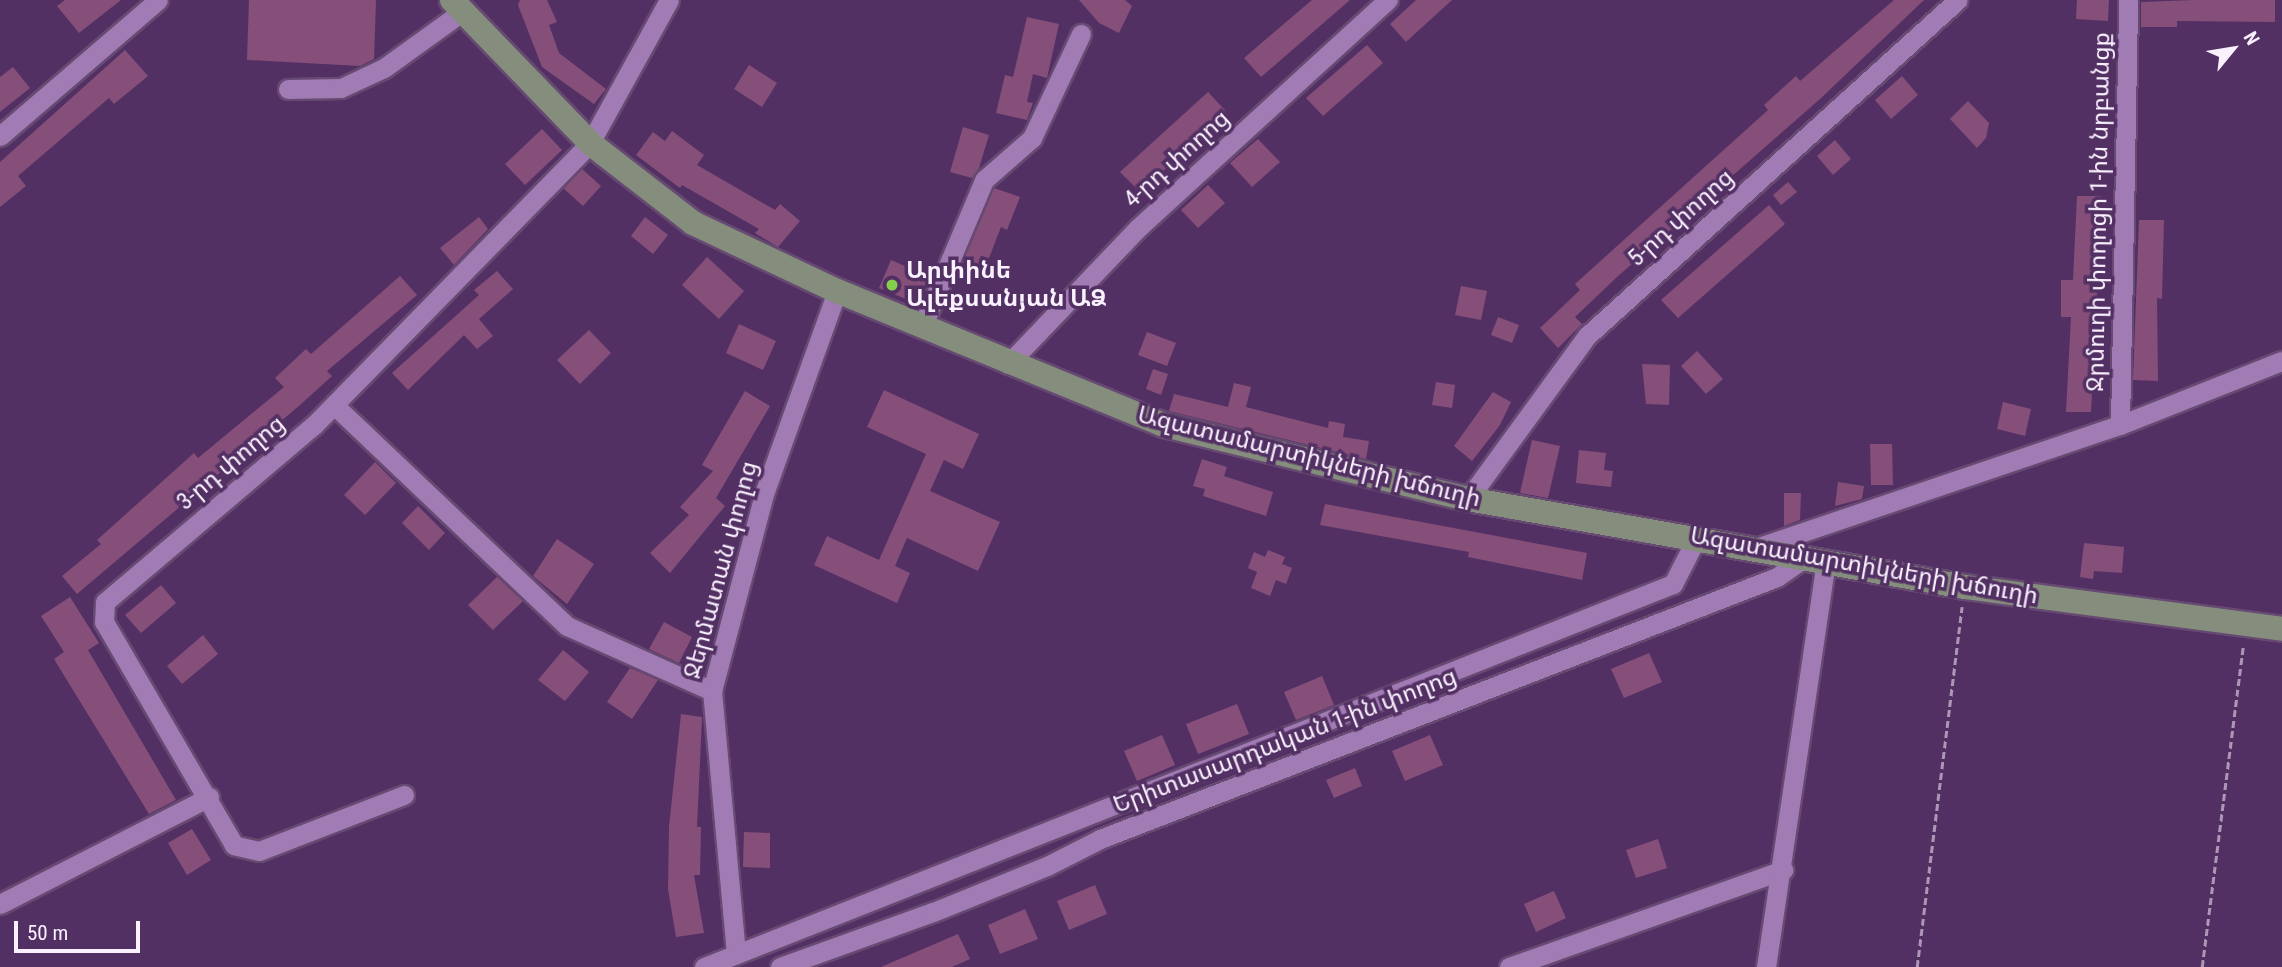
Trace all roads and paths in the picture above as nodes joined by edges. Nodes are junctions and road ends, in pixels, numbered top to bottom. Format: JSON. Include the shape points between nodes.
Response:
{"nodes":[{"id":1,"x":158,"y":0,"type":"edge"},
{"id":2,"x":669,"y":0,"type":"edge"},
{"id":3,"x":1388,"y":0,"type":"edge"},
{"id":4,"x":1957,"y":0,"type":"edge"},
{"id":5,"x":2127,"y":0,"type":"edge"},
{"id":6,"x":457,"y":6,"type":"edge"},
{"id":7,"x":1081,"y":34,"type":"dead end"},
{"id":8,"x":288,"y":89,"type":"dead end"},
{"id":9,"x":0,"y":136,"type":"edge"},
{"id":10,"x":590,"y":143,"type":"junction"},
{"id":11,"x":837,"y":291,"type":"junction"},
{"id":12,"x":922,"y":327,"type":"junction"},
{"id":13,"x":2282,"y":361,"type":"edge"},
{"id":14,"x":1008,"y":364,"type":"junction"},
{"id":15,"x":334,"y":405,"type":"junction"},
{"id":16,"x":2120,"y":425,"type":"junction"},
{"id":17,"x":1468,"y":499,"type":"junction"},
{"id":18,"x":1697,"y":537,"type":"junction"},
{"id":19,"x":1756,"y":548,"type":"junction"},
{"id":20,"x":1816,"y":558,"type":"junction"},
{"id":21,"x":1965,"y":587,"type":"junction"},
{"id":22,"x":2245,"y":625,"type":"junction"},
{"id":23,"x":2282,"y":629,"type":"edge"},
{"id":24,"x":712,"y":691,"type":"junction"},
{"id":25,"x":404,"y":795,"type":"dead end"},
{"id":26,"x":209,"y":797,"type":"junction"},
{"id":27,"x":1783,"y":870,"type":"junction"},
{"id":28,"x":0,"y":904,"type":"edge"},
{"id":29,"x":736,"y":954,"type":"junction"},
{"id":30,"x":704,"y":967,"type":"edge"},
{"id":31,"x":780,"y":967,"type":"edge"},
{"id":32,"x":1509,"y":967,"type":"edge"},
{"id":33,"x":1766,"y":967,"type":"edge"},
{"id":34,"x":1917,"y":967,"type":"edge"},
{"id":35,"x":2202,"y":967,"type":"edge"}],
"edges":[{"from":1,"to":9,"type":"street"},
{"from":2,"to":10,"type":"street","name":"3-րդ փողոց"},
{"from":3,"to":14,"type":"street","name":"4-րդ փողոց","via":[[1139,227]]},
{"from":4,"to":17,"type":"street","name":"5-րդ փողոց","via":[[1587,336]]},
{"from":5,"to":16,"type":"street","name":"Ջրմուղի փողոցի 1-ին նրբանցք"},
{"from":6,"to":8,"type":"street","via":[[384,68],[341,88]]},
{"from":6,"to":10,"type":"main road","name":"Ազատամարտիկների խճուղի"},
{"from":7,"to":12,"type":"street","via":[[1032,138],[985,180]]},
{"from":10,"to":11,"type":"main road","name":"Ազատամարտիկների խճուղի","via":[[693,223]]},
{"from":10,"to":15,"type":"street","name":"3-րդ փողոց"},
{"from":11,"to":12,"type":"main road","name":"Ազատամարտիկների խճուղի"},
{"from":11,"to":24,"type":"street","name":"Ջերմատան փողոց","via":[[765,491]]},
{"from":12,"to":14,"type":"main road","name":"Ազատամարտիկների խճուղի"},
{"from":13,"to":16,"type":"street"},
{"from":14,"to":17,"type":"main road","name":"Ազատամարտիկների խճուղի","via":[[1164,425]]},
{"from":15,"to":24,"type":"street","via":[[567,626]]},
{"from":15,"to":26,"type":"street","name":"3-րդ փողոց","via":[[105,602],[104,622]]},
{"from":16,"to":19,"type":"street"},
{"from":17,"to":18,"type":"main road","name":"Ազատամարտիկների խճուղի"},
{"from":18,"to":19,"type":"main road","name":"Ազատամարտիկների խճուղի"},
{"from":18,"to":29,"type":"street","via":[[1673,583]]},
{"from":19,"to":20,"type":"main road","name":"Ազատամարտիկների խճուղի"},
{"from":20,"to":21,"type":"main road","name":"Ազատամարտիկների խճուղի"},
{"from":20,"to":27,"type":"street"},
{"from":20,"to":31,"type":"street","name":"Երիտասարդական 1-ին փողոց","via":[[1100,839],[1047,866],[933,912]]},
{"from":21,"to":22,"type":"main road","name":"Ազատամարտիկների խճուղի"},
{"from":21,"to":34,"type":"path"},
{"from":22,"to":23,"type":"main road","name":"Ազատամարտիկների խճուղի"},
{"from":22,"to":35,"type":"path"},
{"from":24,"to":29,"type":"street","name":"Ջերմատան փողոց"},
{"from":25,"to":26,"type":"street","name":"3-րդ փողոց","via":[[259,851],[234,845]]},
{"from":26,"to":28,"type":"street"},
{"from":27,"to":32,"type":"street"},
{"from":27,"to":33,"type":"street"},
{"from":29,"to":30,"type":"street"}]}
